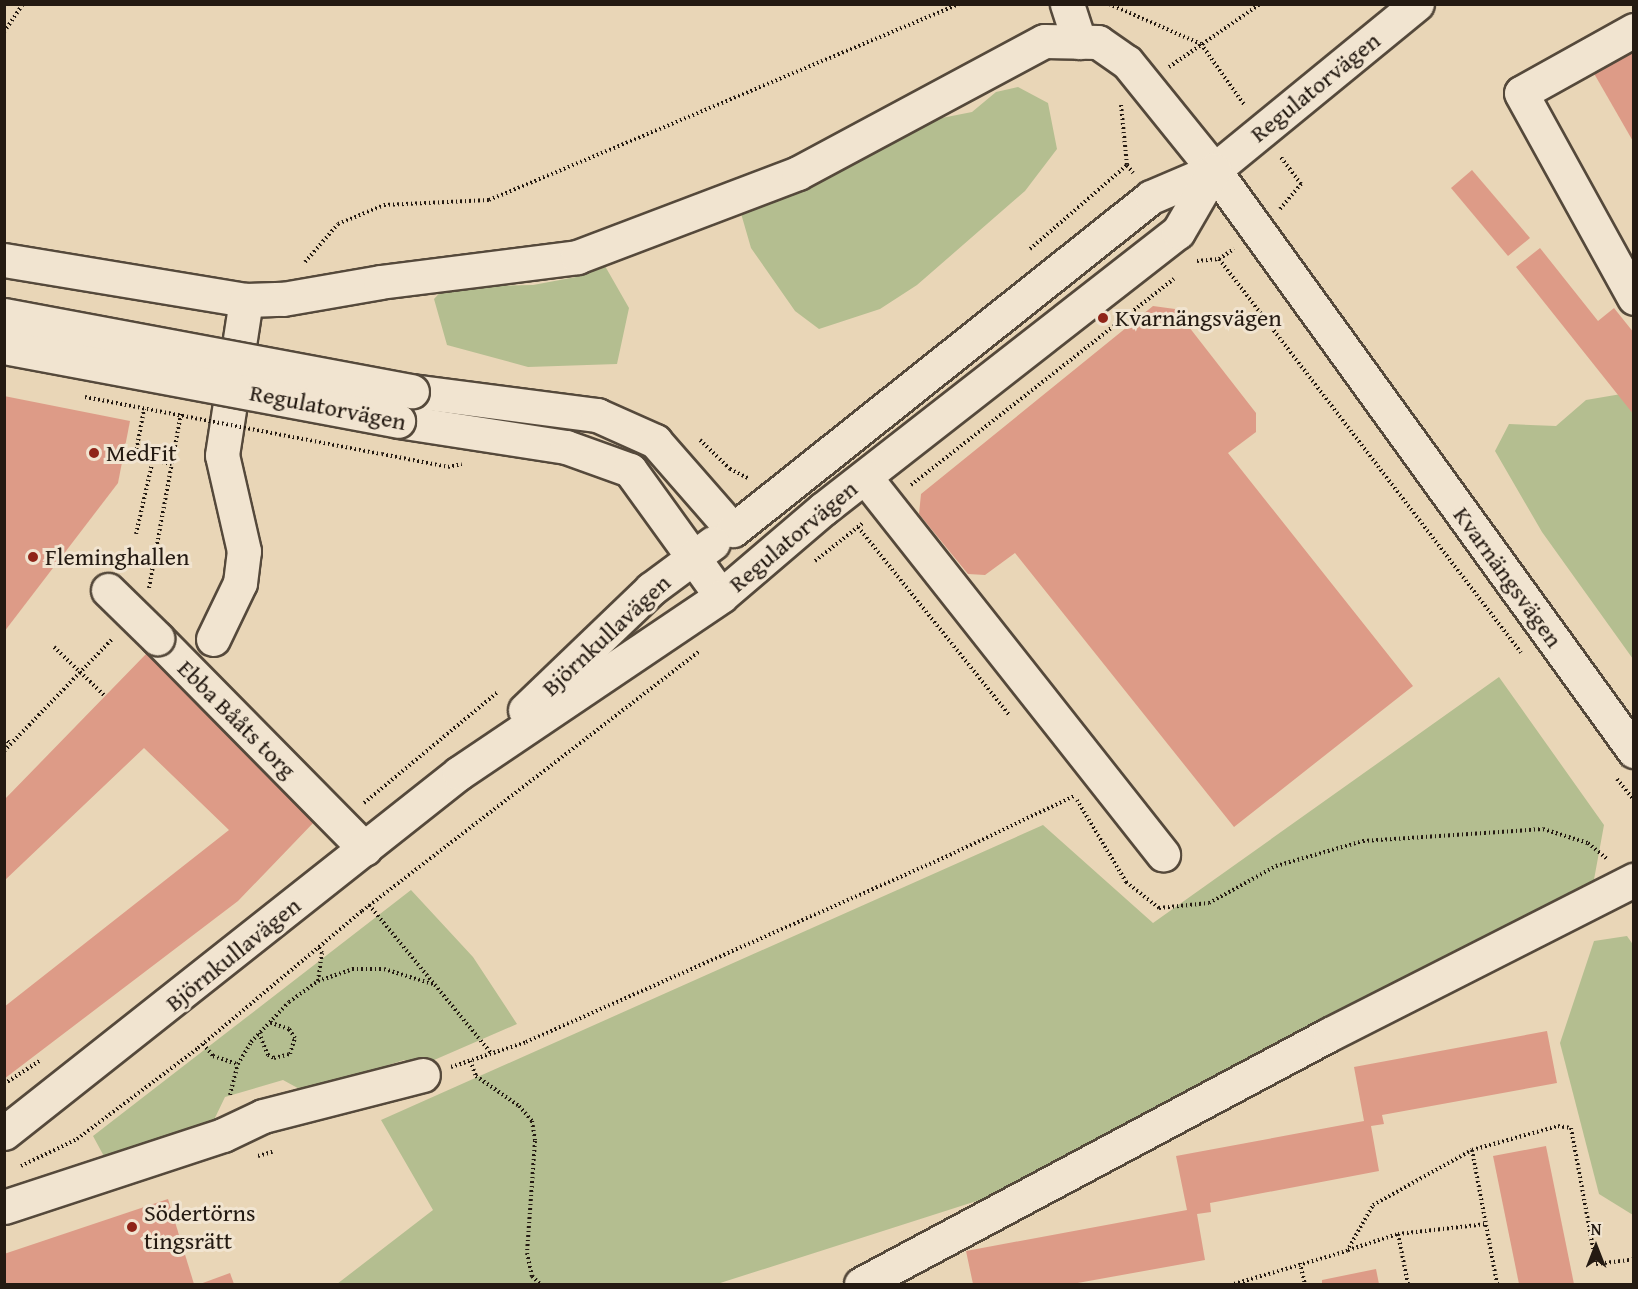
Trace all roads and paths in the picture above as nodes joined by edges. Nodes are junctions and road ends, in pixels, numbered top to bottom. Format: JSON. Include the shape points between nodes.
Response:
{"nodes":[{"id":1,"x":23,"y":4,"type":"edge"},
{"id":2,"x":959,"y":4,"type":"edge"},
{"id":3,"x":1067,"y":4,"type":"edge"},
{"id":4,"x":1109,"y":4,"type":"edge"},
{"id":5,"x":1260,"y":4,"type":"edge"},
{"id":6,"x":1417,"y":4,"type":"edge"},
{"id":7,"x":1634,"y":30,"type":"edge"},
{"id":8,"x":4,"y":32,"type":"edge"},
{"id":9,"x":1079,"y":42,"type":"junction"},
{"id":10,"x":1120,"y":106,"type":"dead end"},
{"id":11,"x":1285,"y":163,"type":"dead end"},
{"id":12,"x":1214,"y":170,"type":"junction"},
{"id":13,"x":1277,"y":212,"type":"dead end"},
{"id":14,"x":1028,"y":252,"type":"dead end"},
{"id":15,"x":4,"y":260,"type":"edge"},
{"id":16,"x":303,"y":265,"type":"dead end"},
{"id":17,"x":1190,"y":266,"type":"dead end"},
{"id":18,"x":1181,"y":273,"type":"dead end"},
{"id":19,"x":1634,"y":298,"type":"edge"},
{"id":20,"x":246,"y":300,"type":"junction"},
{"id":21,"x":4,"y":315,"type":"edge"},
{"id":22,"x":4,"y":346,"type":"edge"},
{"id":23,"x":81,"y":397,"type":"dead end"},
{"id":24,"x":183,"y":406,"type":"dead end"},
{"id":25,"x":144,"y":409,"type":"junction"},
{"id":26,"x":697,"y":437,"type":"dead end"},
{"id":27,"x":135,"y":459,"type":"dead end"},
{"id":28,"x":468,"y":463,"type":"dead end"},
{"id":29,"x":172,"y":464,"type":"junction"},
{"id":30,"x":864,"y":477,"type":"junction"},
{"id":31,"x":752,"y":478,"type":"dead end"},
{"id":32,"x":887,"y":504,"type":"junction"},
{"id":33,"x":858,"y":527,"type":"junction"},
{"id":34,"x":733,"y":530,"type":"junction"},
{"id":35,"x":136,"y":534,"type":"dead end"},
{"id":36,"x":694,"y":556,"type":"junction"},
{"id":37,"x":813,"y":563,"type":"dead end"},
{"id":38,"x":760,"y":564,"type":"junction"},
{"id":39,"x":108,"y":590,"type":"dead end"},
{"id":40,"x":149,"y":591,"type":"dead end"},
{"id":41,"x":721,"y":596,"type":"junction"},
{"id":42,"x":116,"y":635,"type":"dead end"},
{"id":43,"x":213,"y":639,"type":"dead end"},
{"id":44,"x":54,"y":647,"type":"dead end"},
{"id":45,"x":705,"y":647,"type":"dead end"},
{"id":46,"x":1524,"y":658,"type":"dead end"},
{"id":47,"x":105,"y":696,"type":"dead end"},
{"id":48,"x":1014,"y":722,"type":"dead end"},
{"id":49,"x":4,"y":738,"type":"edge"},
{"id":50,"x":11,"y":744,"type":"junction"},
{"id":51,"x":4,"y":751,"type":"edge"},
{"id":52,"x":1623,"y":762,"type":"edge"},
{"id":53,"x":459,"y":773,"type":"junction"},
{"id":54,"x":1067,"y":786,"type":"dead end"},
{"id":55,"x":1074,"y":795,"type":"junction"},
{"id":56,"x":1634,"y":800,"type":"edge"},
{"id":57,"x":365,"y":849,"type":"junction"},
{"id":58,"x":1163,"y":854,"type":"dead end"},
{"id":59,"x":1633,"y":880,"type":"edge"},
{"id":60,"x":369,"y":905,"type":"junction"},
{"id":61,"x":319,"y":946,"type":"junction"},
{"id":62,"x":318,"y":981,"type":"junction"},
{"id":63,"x":436,"y":985,"type":"junction"},
{"id":64,"x":268,"y":1022,"type":"junction"},
{"id":65,"x":259,"y":1033,"type":"junction"},
{"id":66,"x":203,"y":1044,"type":"junction"},
{"id":67,"x":492,"y":1054,"type":"junction"},
{"id":68,"x":470,"y":1061,"type":"junction"},
{"id":69,"x":238,"y":1064,"type":"junction"},
{"id":70,"x":423,"y":1075,"type":"joint"},
{"id":71,"x":4,"y":1133,"type":"edge"},
{"id":72,"x":223,"y":1135,"type":"junction"},
{"id":73,"x":1472,"y":1150,"type":"junction"},
{"id":74,"x":15,"y":1169,"type":"dead end"},
{"id":75,"x":4,"y":1208,"type":"edge"},
{"id":76,"x":1486,"y":1224,"type":"junction"},
{"id":77,"x":1398,"y":1234,"type":"junction"},
{"id":78,"x":1347,"y":1251,"type":"junction"},
{"id":79,"x":1634,"y":1259,"type":"edge"},
{"id":80,"x":1300,"y":1263,"type":"junction"},
{"id":81,"x":540,"y":1284,"type":"edge"},
{"id":82,"x":861,"y":1284,"type":"edge"},
{"id":83,"x":1234,"y":1284,"type":"edge"},
{"id":84,"x":1305,"y":1284,"type":"edge"},
{"id":85,"x":1408,"y":1284,"type":"edge"},
{"id":86,"x":1497,"y":1284,"type":"edge"}],
"edges":[{"from":1,"to":8,"type":"path"},
{"from":2,"to":16,"type":"path","via":[[489,200],[384,205],[338,224]]},
{"from":3,"to":9,"type":"street"},
{"from":4,"to":5,"type":"path","via":[[1201,44]]},
{"from":6,"to":12,"type":"street","name":"Regulatorvägen"},
{"from":7,"to":19,"type":"street","via":[[1521,93]]},
{"from":9,"to":12,"type":"street","name":"Kvarnängsvägen","via":[[1098,42],[1127,62]]},
{"from":9,"to":20,"type":"street","name":"Kvarnängsvägen","via":[[1044,41],[798,173],[577,257],[380,282],[283,299]]},
{"from":10,"to":14,"type":"path","via":[[1127,165]]},
{"from":11,"to":13,"type":"path","via":[[1301,184]]},
{"from":12,"to":30,"type":"street","name":"Regulatorvägen","via":[[1178,232]]},
{"from":12,"to":34,"type":"street","name":"Regulatorvägen","via":[[1151,197]]},
{"from":12,"to":52,"type":"street","name":"Kvarnängsvägen"},
{"from":15,"to":20,"type":"street","name":"Kvarnängsvägen"},
{"from":17,"to":46,"type":"path","via":[[1199,259],[1219,259]]},
{"from":18,"to":32,"type":"path"},
{"from":20,"to":43,"type":"street","via":[[222,455],[244,551],[240,583]]},
{"from":21,"to":34,"type":"street","name":"Regulatorvägen","bridge":true,"via":[[412,391],[597,415],[655,441]]},
{"from":22,"to":36,"type":"street","name":"Regulatorvägen","bridge":true,"via":[[398,421],[566,447],[630,470]]},
{"from":23,"to":25,"type":"path","bridge":true},
{"from":24,"to":29,"type":"path"},
{"from":25,"to":27,"type":"path"},
{"from":25,"to":28,"type":"path","bridge":true,"via":[[448,466]]},
{"from":26,"to":31,"type":"path","via":[[730,469]]},
{"from":29,"to":35,"type":"path","via":[[153,460]]},
{"from":29,"to":40,"type":"path"},
{"from":30,"to":32,"type":"street"},
{"from":30,"to":38,"type":"street","name":"Regulatorvägen"},
{"from":32,"to":33,"type":"path"},
{"from":32,"to":58,"type":"street"},
{"from":33,"to":37,"type":"path"},
{"from":33,"to":48,"type":"path"},
{"from":34,"to":36,"type":"street","name":"Björnkullavägen"},
{"from":34,"to":38,"type":"street"},
{"from":36,"to":41,"type":"street","name":"Regulatorvägen"},
{"from":36,"to":53,"type":"street","name":"Björnkullavägen","via":[[651,589]]},
{"from":38,"to":41,"type":"street","name":"Regulatorvägen"},
{"from":39,"to":57,"type":"street","name":"Ebba Bååts torg","bridge":true},
{"from":41,"to":53,"type":"street","name":"Björnkullavägen"},
{"from":42,"to":50,"type":"path"},
{"from":44,"to":47,"type":"path","bridge":true},
{"from":45,"to":60,"type":"path"},
{"from":49,"to":50,"type":"path"},
{"from":50,"to":51,"type":"path"},
{"from":52,"to":56,"type":"path"},
{"from":53,"to":57,"type":"street","name":"Björnkullavägen"},
{"from":54,"to":55,"type":"path"},
{"from":55,"to":59,"type":"path","via":[[1126,882],[1159,908],[1209,903],[1276,866],[1363,841],[1544,829],[1588,843]]},
{"from":55,"to":67,"type":"path","via":[[954,853]]},
{"from":57,"to":71,"type":"street","name":"Björnkullavägen"},
{"from":59,"to":82,"type":"street","via":[[1330,1034]]},
{"from":60,"to":61,"type":"path"},
{"from":60,"to":63,"type":"path"},
{"from":61,"to":62,"type":"path","via":[[322,953]]},
{"from":61,"to":66,"type":"path"},
{"from":62,"to":63,"type":"path","via":[[352,969],[384,969]]},
{"from":62,"to":64,"type":"path"},
{"from":63,"to":67,"type":"path"},
{"from":64,"to":65,"type":"path"},
{"from":64,"to":65,"type":"path","via":[[289,1029],[295,1038],[290,1054],[274,1058],[268,1055]]},
{"from":65,"to":69,"type":"path"},
{"from":66,"to":69,"type":"path","via":[[213,1056]]},
{"from":66,"to":74,"type":"path","via":[[77,1138]]},
{"from":67,"to":68,"type":"path"},
{"from":68,"to":70,"type":"path"},
{"from":68,"to":81,"type":"path","via":[[476,1076],[519,1106],[532,1121],[535,1141],[527,1253],[532,1276]]},
{"from":69,"to":72,"type":"path"},
{"from":70,"to":72,"type":"street","via":[[263,1116]]},
{"from":72,"to":75,"type":"street"},
{"from":73,"to":76,"type":"path"},
{"from":73,"to":78,"type":"path","via":[[1373,1205]]},
{"from":73,"to":79,"type":"path","via":[[1558,1126],[1571,1128],[1596,1264]]},
{"from":76,"to":77,"type":"path"},
{"from":76,"to":86,"type":"path"},
{"from":77,"to":78,"type":"path"},
{"from":77,"to":85,"type":"path"},
{"from":78,"to":80,"type":"path"},
{"from":80,"to":83,"type":"path"},
{"from":80,"to":84,"type":"path"}]}
